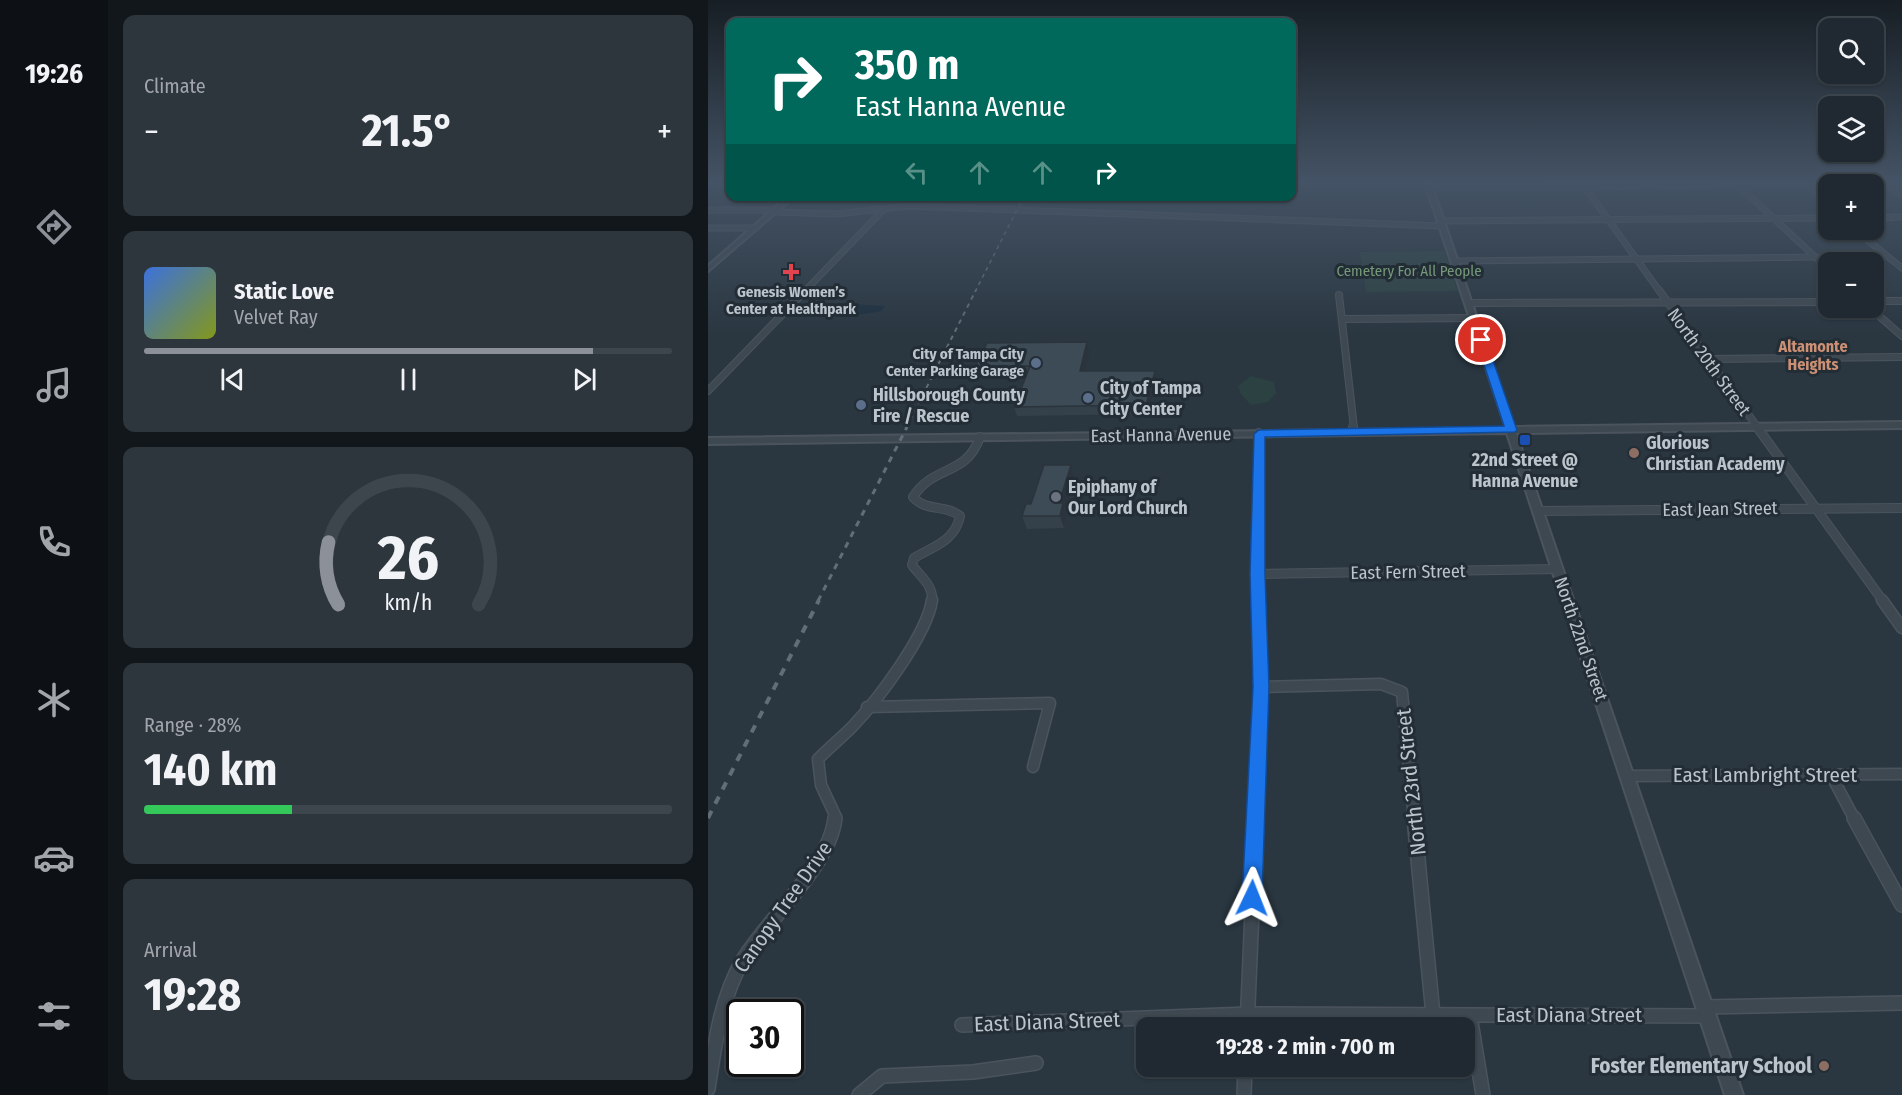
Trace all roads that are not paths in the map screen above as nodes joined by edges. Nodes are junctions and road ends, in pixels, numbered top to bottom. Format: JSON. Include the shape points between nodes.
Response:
{"nodes":[{"id":1,"x":749,"y":234,"type":"edge"},
{"id":2,"x":860,"y":234,"type":"edge"},
{"id":3,"x":1445,"y":234,"type":"edge"},
{"id":4,"x":1618,"y":234,"type":"edge"},
{"id":5,"x":1792,"y":234,"type":"edge"},
{"id":6,"x":1867,"y":240,"type":"edge"},
{"id":7,"x":1816,"y":257,"type":"joint"},
{"id":8,"x":1635,"y":259,"type":"junction"},
{"id":9,"x":1454,"y":261,"type":"junction"},
{"id":10,"x":1902,"y":268,"type":"edge"},
{"id":11,"x":708,"y":269,"type":"edge"},
{"id":12,"x":1339,"y":295,"type":"dead end"},
{"id":13,"x":1884,"y":301,"type":"edge"},
{"id":14,"x":1902,"y":301,"type":"edge"},
{"id":15,"x":1818,"y":302,"type":"edge"},
{"id":16,"x":1469,"y":303,"type":"junction"},
{"id":17,"x":1668,"y":304,"type":"junction"},
{"id":18,"x":1474,"y":318,"type":"junction"},
{"id":19,"x":1881,"y":318,"type":"edge"},
{"id":20,"x":1342,"y":319,"type":"junction"},
{"id":21,"x":1902,"y":336,"type":"edge"},
{"id":22,"x":1902,"y":357,"type":"edge"},
{"id":23,"x":1707,"y":359,"type":"junction"},
{"id":24,"x":708,"y":391,"type":"edge"},
{"id":25,"x":1902,"y":425,"type":"edge"},
{"id":26,"x":1756,"y":427,"type":"junction"},
{"id":27,"x":1511,"y":430,"type":"junction"},
{"id":28,"x":1354,"y":432,"type":"junction"},
{"id":29,"x":1259,"y":434,"type":"junction"},
{"id":30,"x":980,"y":437,"type":"junction"},
{"id":31,"x":708,"y":441,"type":"edge"},
{"id":32,"x":1816,"y":508,"type":"junction"},
{"id":33,"x":1902,"y":508,"type":"edge"},
{"id":34,"x":1538,"y":511,"type":"junction"},
{"id":35,"x":1558,"y":569,"type":"junction"},
{"id":36,"x":1257,"y":574,"type":"junction"},
{"id":37,"x":1902,"y":628,"type":"edge"},
{"id":38,"x":1261,"y":687,"type":"junction"},
{"id":39,"x":867,"y":707,"type":"junction"},
{"id":40,"x":1032,"y":766,"type":"dead end"},
{"id":41,"x":1902,"y":774,"type":"edge"},
{"id":42,"x":1832,"y":775,"type":"junction"},
{"id":43,"x":1628,"y":776,"type":"junction"},
{"id":44,"x":1902,"y":904,"type":"edge"},
{"id":45,"x":1902,"y":1003,"type":"edge"},
{"id":46,"x":1706,"y":1012,"type":"junction"},
{"id":47,"x":1433,"y":1015,"type":"junction"},
{"id":48,"x":1470,"y":1016,"type":"junction"},
{"id":49,"x":1247,"y":1017,"type":"edge"},
{"id":50,"x":1371,"y":1017,"type":"edge"},
{"id":51,"x":1136,"y":1023,"type":"edge"},
{"id":52,"x":962,"y":1025,"type":"dead end"},
{"id":53,"x":1035,"y":1063,"type":"dead end"},
{"id":54,"x":1245,"y":1077,"type":"edge"},
{"id":55,"x":708,"y":1089,"type":"edge"},
{"id":56,"x":859,"y":1095,"type":"edge"},
{"id":57,"x":1244,"y":1095,"type":"edge"},
{"id":58,"x":1483,"y":1095,"type":"edge"},
{"id":59,"x":1734,"y":1095,"type":"edge"}],
"edges":[{"from":1,"to":11,"type":"street"},
{"from":2,"to":24,"type":"street"},
{"from":3,"to":9,"type":"street","name":"North 22nd Street"},
{"from":4,"to":8,"type":"street","name":"North 20th Street"},
{"from":5,"to":7,"type":"street"},
{"from":6,"to":10,"type":"street"},
{"from":7,"to":8,"type":"street"},
{"from":8,"to":9,"type":"street"},
{"from":8,"to":17,"type":"street","name":"North 20th Street"},
{"from":9,"to":16,"type":"street","name":"North 22nd Street"},
{"from":12,"to":20,"type":"street"},
{"from":13,"to":14,"type":"street"},
{"from":15,"to":17,"type":"street"},
{"from":16,"to":17,"type":"street"},
{"from":16,"to":18,"type":"street","name":"North 22nd Street"},
{"from":17,"to":23,"type":"street","name":"North 20th Street"},
{"from":18,"to":20,"type":"street"},
{"from":18,"to":27,"type":"street","name":"North 22nd Street"},
{"from":19,"to":21,"type":"street"},
{"from":20,"to":28,"type":"street"},
{"from":22,"to":23,"type":"street"},
{"from":23,"to":26,"type":"street","name":"North 20th Street"},
{"from":25,"to":26,"type":"street","name":"East Hanna Avenue"},
{"from":26,"to":27,"type":"street","name":"East Hanna Avenue"},
{"from":26,"to":32,"type":"street","name":"North 20th Street"},
{"from":27,"to":28,"type":"street","name":"East Hanna Avenue"},
{"from":27,"to":34,"type":"street","name":"North 22nd Street"},
{"from":28,"to":29,"type":"street","name":"East Hanna Avenue"},
{"from":29,"to":30,"type":"street","name":"East Hanna Avenue"},
{"from":29,"to":36,"type":"street"},
{"from":30,"to":31,"type":"street","name":"East Hanna Avenue"},
{"from":30,"to":39,"type":"street","name":"Canopy Tree Drive","via":[[969,460],[930,477],[913,497],[922,507],[956,512],[960,524],[948,540],[914,558],[912,565],[932,591],[933,599],[917,637]]},
{"from":32,"to":33,"type":"street","name":"East Jean Street"},
{"from":32,"to":34,"type":"street","name":"East Jean Street"},
{"from":32,"to":37,"type":"street","name":"North 20th Street"},
{"from":34,"to":35,"type":"street","name":"North 22nd Street"},
{"from":35,"to":36,"type":"street","name":"East Fern Street"},
{"from":35,"to":43,"type":"street","name":"North 22nd Street"},
{"from":36,"to":38,"type":"street"},
{"from":38,"to":47,"type":"street","name":"North 23rd Street","via":[[1381,684],[1402,692]]},
{"from":38,"to":49,"type":"street"},
{"from":39,"to":40,"type":"street","via":[[1050,703]]},
{"from":39,"to":55,"type":"street","name":"Canopy Tree Drive","via":[[818,759],[818,773],[835,815],[833,834],[821,856],[744,958],[733,980],[719,1024]]},
{"from":41,"to":42,"type":"street","name":"East Lambright Street"},
{"from":42,"to":43,"type":"street","name":"East Lambright Street"},
{"from":42,"to":44,"type":"street"},
{"from":43,"to":46,"type":"street","name":"North 22nd Street"},
{"from":45,"to":46,"type":"street","name":"East Diana Street"},
{"from":46,"to":48,"type":"street","name":"East Diana Street"},
{"from":46,"to":59,"type":"street","name":"North 22nd Street"},
{"from":47,"to":48,"type":"street","name":"East Diana Street"},
{"from":47,"to":50,"type":"street","name":"East Diana Street"},
{"from":48,"to":58,"type":"street"},
{"from":51,"to":52,"type":"street","name":"East Diana Street"},
{"from":53,"to":56,"type":"street","via":[[973,1072],[882,1076]]},
{"from":54,"to":57,"type":"street"}]}
